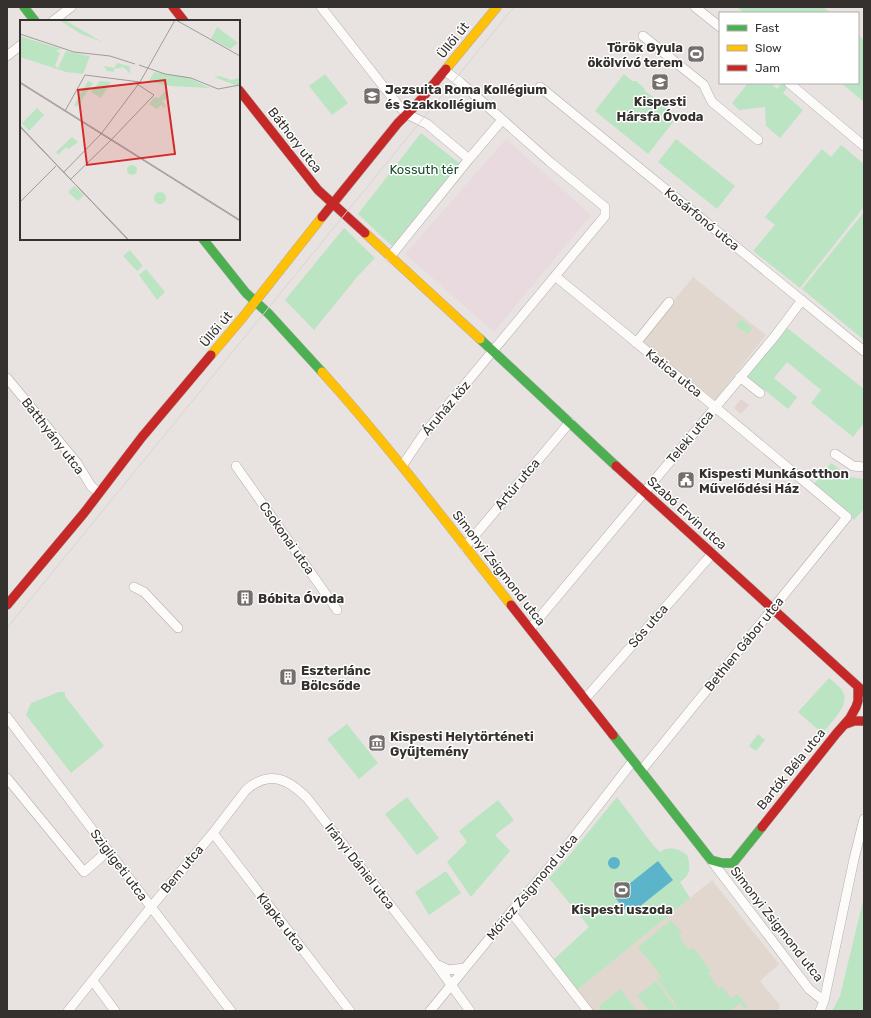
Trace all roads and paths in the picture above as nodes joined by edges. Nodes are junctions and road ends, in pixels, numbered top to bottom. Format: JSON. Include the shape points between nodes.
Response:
{"nodes":[{"id":1,"x":24,"y":7,"type":"edge"},
{"id":2,"x":71,"y":7,"type":"edge"},
{"id":3,"x":173,"y":7,"type":"edge"},
{"id":4,"x":321,"y":7,"type":"edge"},
{"id":5,"x":496,"y":7,"type":"edge"},
{"id":6,"x":695,"y":7,"type":"edge"},
{"id":7,"x":35,"y":20,"type":"edge"},
{"id":8,"x":54,"y":20,"type":"edge"},
{"id":9,"x":183,"y":20,"type":"edge"},
{"id":10,"x":719,"y":26,"type":"edge"},
{"id":11,"x":643,"y":36,"type":"dead end"},
{"id":12,"x":20,"y":46,"type":"edge"},
{"id":13,"x":7,"y":56,"type":"edge"},
{"id":14,"x":445,"y":70,"type":"junction"},
{"id":15,"x":789,"y":84,"type":"edge"},
{"id":16,"x":540,"y":86,"type":"dead end"},
{"id":17,"x":240,"y":91,"type":"edge"},
{"id":18,"x":407,"y":114,"type":"junction"},
{"id":19,"x":502,"y":120,"type":"junction"},
{"id":20,"x":758,"y":140,"type":"dead end"},
{"id":21,"x":864,"y":146,"type":"edge"},
{"id":22,"x":469,"y":159,"type":"junction"},
{"id":23,"x":332,"y":204,"type":"junction"},
{"id":24,"x":204,"y":240,"type":"edge"},
{"id":25,"x":390,"y":257,"type":"junction"},
{"id":26,"x":555,"y":276,"type":"junction"},
{"id":27,"x":802,"y":300,"type":"junction"},
{"id":28,"x":255,"y":302,"type":"junction"},
{"id":29,"x":668,"y":302,"type":"dead end"},
{"id":30,"x":636,"y":343,"type":"junction"},
{"id":31,"x":493,"y":352,"type":"junction"},
{"id":32,"x":864,"y":352,"type":"edge"},
{"id":33,"x":7,"y":378,"type":"edge"},
{"id":34,"x":740,"y":378,"type":"junction"},
{"id":35,"x":760,"y":393,"type":"dead end"},
{"id":36,"x":715,"y":407,"type":"junction"},
{"id":37,"x":570,"y":422,"type":"junction"},
{"id":38,"x":835,"y":454,"type":"dead end"},
{"id":39,"x":236,"y":466,"type":"dead end"},
{"id":40,"x":402,"y":466,"type":"junction"},
{"id":41,"x":864,"y":467,"type":"edge"},
{"id":42,"x":644,"y":492,"type":"junction"},
{"id":43,"x":99,"y":493,"type":"junction"},
{"id":44,"x":847,"y":517,"type":"joint"},
{"id":45,"x":465,"y":547,"type":"junction"},
{"id":46,"x":712,"y":554,"type":"junction"},
{"id":47,"x":134,"y":586,"type":"dead end"},
{"id":48,"x":7,"y":605,"type":"edge"},
{"id":49,"x":773,"y":609,"type":"junction"},
{"id":50,"x":337,"y":610,"type":"dead end"},
{"id":51,"x":178,"y":628,"type":"dead end"},
{"id":52,"x":530,"y":629,"type":"junction"},
{"id":53,"x":861,"y":689,"type":"edge"},
{"id":54,"x":585,"y":699,"type":"junction"},
{"id":55,"x":7,"y":717,"type":"edge"},
{"id":56,"x":864,"y":721,"type":"edge"},
{"id":57,"x":846,"y":724,"type":"junction"},
{"id":58,"x":633,"y":761,"type":"junction"},
{"id":59,"x":641,"y":771,"type":"junction"},
{"id":60,"x":7,"y":778,"type":"edge"},
{"id":61,"x":275,"y":778,"type":"joint"},
{"id":62,"x":864,"y":819,"type":"edge"},
{"id":63,"x":213,"y":833,"type":"junction"},
{"id":64,"x":108,"y":852,"type":"junction"},
{"id":65,"x":711,"y":860,"type":"junction"},
{"id":66,"x":733,"y":863,"type":"joint"},
{"id":67,"x":151,"y":907,"type":"junction"},
{"id":68,"x":510,"y":912,"type":"junction"},
{"id":69,"x":436,"y":964,"type":"junction"},
{"id":70,"x":464,"y":968,"type":"junction"},
{"id":71,"x":92,"y":981,"type":"junction"},
{"id":72,"x":450,"y":985,"type":"junction"},
{"id":73,"x":824,"y":1001,"type":"junction"},
{"id":74,"x":68,"y":1011,"type":"edge"},
{"id":75,"x":115,"y":1011,"type":"edge"},
{"id":76,"x":231,"y":1011,"type":"edge"},
{"id":77,"x":350,"y":1011,"type":"edge"},
{"id":78,"x":430,"y":1011,"type":"edge"},
{"id":79,"x":470,"y":1011,"type":"edge"},
{"id":80,"x":588,"y":1011,"type":"edge"},
{"id":81,"x":820,"y":1011,"type":"edge"}],
"edges":[{"from":1,"to":7,"type":"main road"},
{"from":2,"to":8,"type":"street"},
{"from":3,"to":9,"type":"main road"},
{"from":4,"to":18,"type":"street"},
{"from":5,"to":14,"type":"main road","name":"Üllői út"},
{"from":6,"to":10,"type":"street"},
{"from":11,"to":20,"type":"street","via":[[704,85],[712,102]]},
{"from":12,"to":13,"type":"street"},
{"from":14,"to":18,"type":"main road","name":"Üllői út"},
{"from":14,"to":19,"type":"street","name":"Üllői út"},
{"from":15,"to":21,"type":"street"},
{"from":16,"to":27,"type":"street","name":"Kosárfonó utca"},
{"from":17,"to":23,"type":"main road","name":"Báthory utca"},
{"from":18,"to":22,"type":"street","via":[[427,124]]},
{"from":18,"to":23,"type":"main road","name":"Üllői út"},
{"from":19,"to":22,"type":"street"},
{"from":19,"to":26,"type":"street","via":[[605,207],[605,216]]},
{"from":22,"to":25,"type":"street"},
{"from":23,"to":25,"type":"main road"},
{"from":23,"to":28,"type":"main road","name":"Üllői út"},
{"from":24,"to":28,"type":"main road","name":"Simonyi Zsigmond utca"},
{"from":25,"to":31,"type":"main road"},
{"from":26,"to":30,"type":"street","name":"Katica utca"},
{"from":26,"to":31,"type":"street"},
{"from":27,"to":32,"type":"street","name":"Kosárfonó utca"},
{"from":27,"to":34,"type":"street","name":"Teleki utca"},
{"from":28,"to":40,"type":"main road","name":"Simonyi Zsigmond utca","via":[[269,314],[345,398]]},
{"from":28,"to":43,"type":"main road","name":"Üllői út","via":[[142,437]]},
{"from":29,"to":30,"type":"street"},
{"from":30,"to":36,"type":"street","name":"Katica utca"},
{"from":31,"to":37,"type":"main road","name":"Szabó Ervin utca"},
{"from":31,"to":40,"type":"street","name":"Áruház köz","via":[[423,435]]},
{"from":33,"to":43,"type":"street","name":"Batthyány utca"},
{"from":34,"to":35,"type":"street"},
{"from":34,"to":36,"type":"street","name":"Teleki utca"},
{"from":36,"to":42,"type":"street","name":"Teleki utca"},
{"from":36,"to":44,"type":"street","name":"Katica utca"},
{"from":37,"to":42,"type":"main road","name":"Szabó Ervin utca"},
{"from":37,"to":45,"type":"street","name":"Artúr utca"},
{"from":38,"to":41,"type":"street","via":[[853,466]]},
{"from":39,"to":50,"type":"street","name":"Csokonai utca"},
{"from":40,"to":45,"type":"main road","name":"Simonyi Zsigmond utca"},
{"from":42,"to":46,"type":"main road","name":"Szabó Ervin utca"},
{"from":42,"to":52,"type":"street","name":"Teleki utca"},
{"from":43,"to":48,"type":"main road","name":"Üllői út"},
{"from":44,"to":49,"type":"street","name":"Bethlen Gábor utca"},
{"from":45,"to":52,"type":"main road","name":"Simonyi Zsigmond utca"},
{"from":46,"to":49,"type":"main road","name":"Szabó Ervin utca"},
{"from":46,"to":54,"type":"street","name":"Sós utca"},
{"from":47,"to":51,"type":"street","via":[[144,592]]},
{"from":49,"to":53,"type":"main road","name":"Szabó Ervin utca"},
{"from":49,"to":59,"type":"street","name":"Bethlen Gábor utca"},
{"from":52,"to":54,"type":"main road","name":"Simonyi Zsigmond utca"},
{"from":53,"to":57,"type":"main road","name":"Bartók Béla utca","via":[[856,707]]},
{"from":54,"to":58,"type":"main road","name":"Simonyi Zsigmond utca"},
{"from":55,"to":64,"type":"street","name":"Szigligeti utca"},
{"from":56,"to":57,"type":"main road"},
{"from":57,"to":66,"type":"main road","name":"Bartók Béla utca"},
{"from":58,"to":59,"type":"main road","name":"Simonyi Zsigmond utca"},
{"from":58,"to":68,"type":"street","name":"Móricz Zsigmond utca","via":[[560,855]]},
{"from":59,"to":65,"type":"main road","name":"Simonyi Zsigmond utca"},
{"from":60,"to":64,"type":"street","via":[[84,872]]},
{"from":61,"to":63,"type":"street","name":"Bem utca","via":[[268,778],[250,786]]},
{"from":61,"to":69,"type":"street","name":"Irányi Dániel utca","via":[[284,781],[307,798]]},
{"from":62,"to":73,"type":"street"},
{"from":63,"to":67,"type":"street","name":"Bem utca"},
{"from":63,"to":77,"type":"street","name":"Klapka utca"},
{"from":64,"to":67,"type":"street","name":"Szigligeti utca"},
{"from":65,"to":66,"type":"main road","name":"Simonyi Zsigmond utca","via":[[720,864]]},
{"from":65,"to":73,"type":"street","name":"Simonyi Zsigmond utca","via":[[809,989]]},
{"from":67,"to":71,"type":"street","name":"Bem utca"},
{"from":67,"to":76,"type":"street","name":"Szigligeti utca"},
{"from":68,"to":70,"type":"street","name":"Móricz Zsigmond utca"},
{"from":68,"to":80,"type":"street"},
{"from":69,"to":70,"type":"street","via":[[449,970]]},
{"from":69,"to":72,"type":"street","name":"Irányi Dániel utca"},
{"from":70,"to":72,"type":"street","name":"Móricz Zsigmond utca"},
{"from":71,"to":74,"type":"street","name":"Bem utca"},
{"from":71,"to":75,"type":"street"},
{"from":72,"to":78,"type":"street","name":"Móricz Zsigmond utca"},
{"from":72,"to":79,"type":"street","name":"Irányi Dániel utca"},
{"from":73,"to":81,"type":"street"}]}
